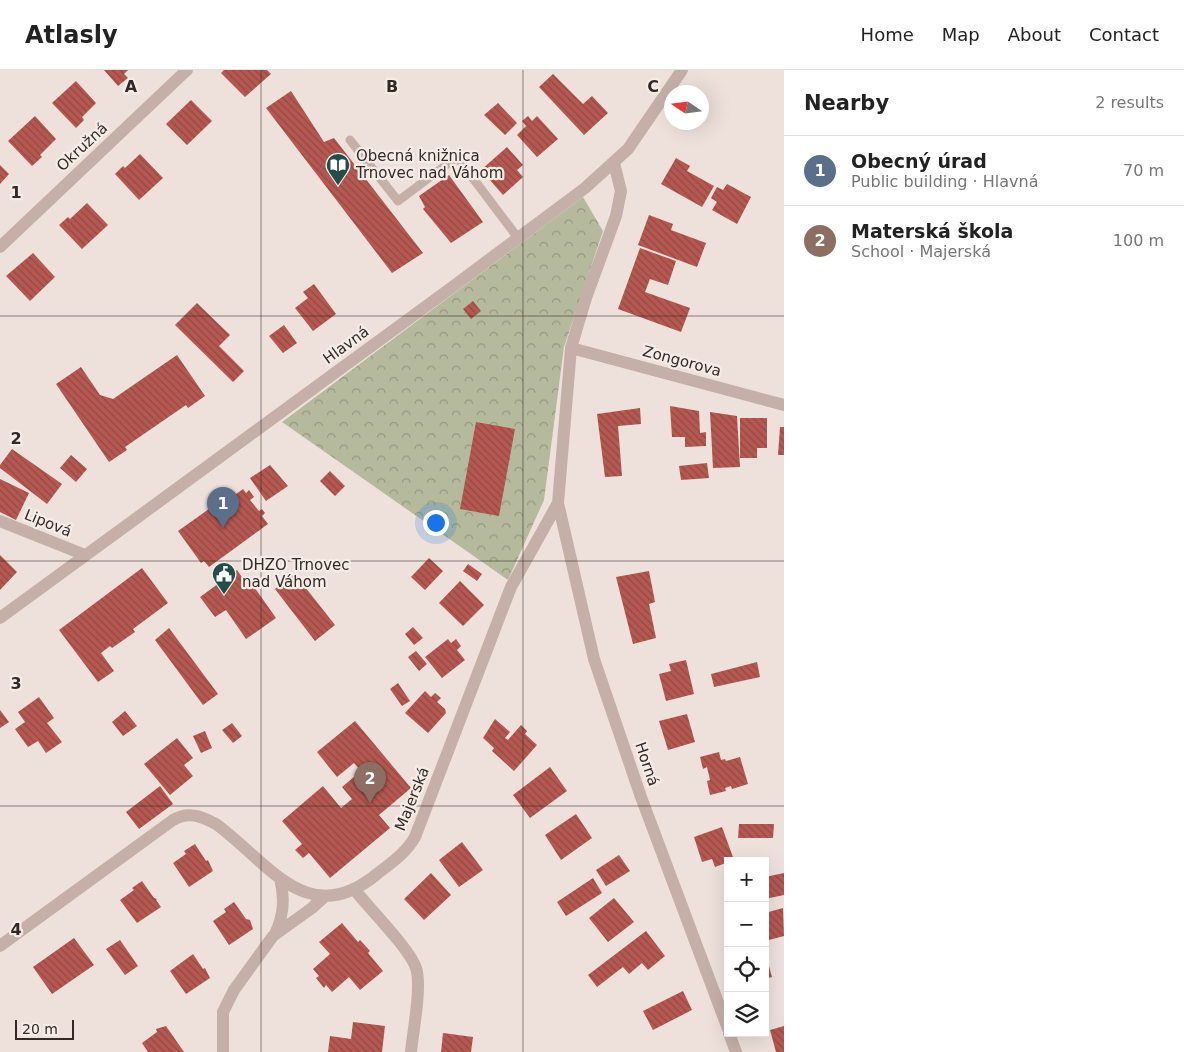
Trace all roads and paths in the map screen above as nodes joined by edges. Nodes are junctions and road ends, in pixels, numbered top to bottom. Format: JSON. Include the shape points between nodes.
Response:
{"nodes":[{"id":1,"x":187,"y":70,"type":"edge"},
{"id":2,"x":682,"y":70,"type":"edge"},
{"id":3,"x":350,"y":140,"type":"dead end"},
{"id":4,"x":614,"y":162,"type":"junction"},
{"id":5,"x":518,"y":238,"type":"junction"},
{"id":6,"x":0,"y":247,"type":"edge"},
{"id":7,"x":571,"y":348,"type":"junction"},
{"id":8,"x":784,"y":405,"type":"edge"},
{"id":9,"x":558,"y":503,"type":"junction"},
{"id":10,"x":0,"y":521,"type":"edge"},
{"id":11,"x":85,"y":555,"type":"junction"},
{"id":12,"x":0,"y":618,"type":"edge"},
{"id":13,"x":280,"y":878,"type":"junction"},
{"id":14,"x":354,"y":889,"type":"junction"},
{"id":15,"x":323,"y":898,"type":"junction"},
{"id":16,"x":273,"y":936,"type":"junction"},
{"id":17,"x":0,"y":946,"type":"edge"},
{"id":18,"x":724,"y":1018,"type":"edge"},
{"id":19,"x":730,"y":1037,"type":"edge"},
{"id":20,"x":224,"y":1052,"type":"edge"},
{"id":21,"x":411,"y":1052,"type":"edge"},
{"id":22,"x":736,"y":1052,"type":"edge"}],
"edges":[{"from":1,"to":6,"type":"street","name":"Okružná"},
{"from":2,"to":4,"type":"street","name":"Hlavná","via":[[642,131]]},
{"from":3,"to":5,"type":"lane","via":[[398,200],[457,157]]},
{"from":4,"to":5,"type":"street","name":"Hlavná"},
{"from":4,"to":7,"type":"street","via":[[621,191],[616,216]]},
{"from":5,"to":11,"type":"street","name":"Hlavná"},
{"from":7,"to":8,"type":"street","name":"Zongorova"},
{"from":7,"to":9,"type":"street"},
{"from":9,"to":14,"type":"street","name":"Majerská","via":[[511,587],[415,837],[408,848],[369,881]]},
{"from":9,"to":18,"type":"street","name":"Horná","via":[[594,659],[641,797]]},
{"from":10,"to":11,"type":"street","name":"Lipová"},
{"from":11,"to":12,"type":"street","name":"Hlavná"},
{"from":13,"to":15,"type":"street","via":[[293,887]]},
{"from":13,"to":16,"type":"street","via":[[284,902]]},
{"from":13,"to":17,"type":"street","via":[[216,824],[194,815],[180,816]]},
{"from":14,"to":15,"type":"street","name":"Majerská"},
{"from":14,"to":21,"type":"street","via":[[407,952],[416,968],[418,980]]},
{"from":15,"to":16,"type":"street"},
{"from":16,"to":20,"type":"street","via":[[228,1000],[222,1024]]},
{"from":19,"to":22,"type":"street"}]}
